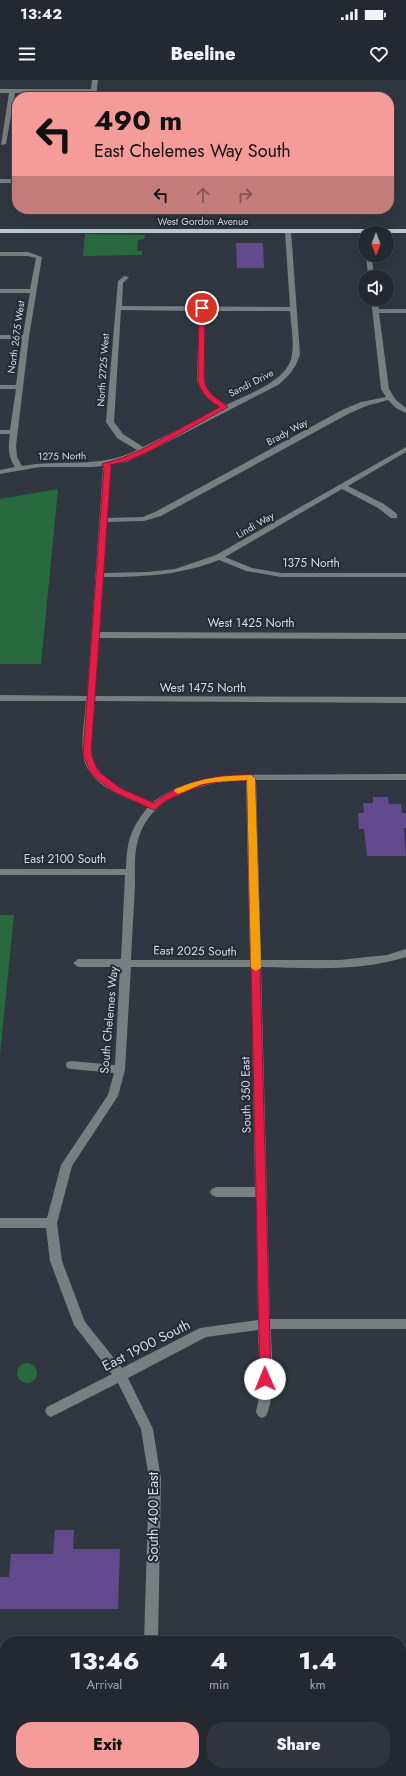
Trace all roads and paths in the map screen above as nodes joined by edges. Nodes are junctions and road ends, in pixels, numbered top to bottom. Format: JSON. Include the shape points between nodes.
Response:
{"nodes":[{"id":1,"x":95,"y":80,"type":"edge"},
{"id":2,"x":0,"y":91,"type":"edge"},
{"id":3,"x":12,"y":91,"type":"junction"},
{"id":4,"x":39,"y":92,"type":"edge"},
{"id":5,"x":93,"y":92,"type":"edge"},
{"id":6,"x":2,"y":144,"type":"dead end"},
{"id":7,"x":0,"y":180,"type":"edge"},
{"id":8,"x":12,"y":181,"type":"edge"},
{"id":9,"x":0,"y":231,"type":"edge"},
{"id":10,"x":288,"y":231,"type":"junction"},
{"id":11,"x":394,"y":231,"type":"edge"},
{"id":12,"x":406,"y":231,"type":"edge"},
{"id":13,"x":358,"y":232,"type":"edge"},
{"id":14,"x":0,"y":254,"type":"edge"},
{"id":15,"x":126,"y":277,"type":"dead end"},
{"id":16,"x":0,"y":291,"type":"edge"},
{"id":17,"x":33,"y":291,"type":"junction"},
{"id":18,"x":375,"y":306,"type":"edge"},
{"id":19,"x":118,"y":308,"type":"junction"},
{"id":20,"x":202,"y":308,"type":"junction"},
{"id":21,"x":292,"y":309,"type":"junction"},
{"id":22,"x":376,"y":311,"type":"junction"},
{"id":23,"x":406,"y":311,"type":"edge"},
{"id":24,"x":0,"y":337,"type":"edge"},
{"id":25,"x":26,"y":337,"type":"junction"},
{"id":26,"x":0,"y":387,"type":"edge"},
{"id":27,"x":19,"y":387,"type":"junction"},
{"id":28,"x":389,"y":398,"type":"junction"},
{"id":29,"x":225,"y":407,"type":"junction"},
{"id":30,"x":406,"y":411,"type":"edge"},
{"id":31,"x":0,"y":432,"type":"edge"},
{"id":32,"x":13,"y":432,"type":"junction"},
{"id":33,"x":406,"y":450,"type":"edge"},
{"id":34,"x":143,"y":451,"type":"junction"},
{"id":35,"x":106,"y":464,"type":"junction"},
{"id":36,"x":19,"y":468,"type":"junction"},
{"id":37,"x":0,"y":472,"type":"edge"},
{"id":38,"x":342,"y":486,"type":"junction"},
{"id":39,"x":394,"y":516,"type":"dead end"},
{"id":40,"x":104,"y":520,"type":"junction"},
{"id":41,"x":220,"y":557,"type":"junction"},
{"id":42,"x":101,"y":575,"type":"junction"},
{"id":43,"x":406,"y":575,"type":"edge"},
{"id":44,"x":95,"y":635,"type":"junction"},
{"id":45,"x":406,"y":636,"type":"edge"},
{"id":46,"x":0,"y":698,"type":"edge"},
{"id":47,"x":92,"y":699,"type":"junction"},
{"id":48,"x":406,"y":700,"type":"edge"},
{"id":49,"x":406,"y":777,"type":"edge"},
{"id":50,"x":251,"y":778,"type":"junction"},
{"id":51,"x":154,"y":807,"type":"junction"},
{"id":52,"x":0,"y":872,"type":"edge"},
{"id":53,"x":130,"y":872,"type":"junction"},
{"id":54,"x":406,"y":953,"type":"edge"},
{"id":55,"x":78,"y":963,"type":"dead end"},
{"id":56,"x":126,"y":963,"type":"junction"},
{"id":57,"x":256,"y":965,"type":"junction"},
{"id":58,"x":71,"y":1065,"type":"dead end"},
{"id":59,"x":120,"y":1070,"type":"junction"},
{"id":60,"x":216,"y":1192,"type":"dead end"},
{"id":61,"x":261,"y":1192,"type":"junction"},
{"id":62,"x":0,"y":1223,"type":"edge"},
{"id":63,"x":51,"y":1223,"type":"junction"},
{"id":64,"x":264,"y":1324,"type":"junction"},
{"id":65,"x":406,"y":1324,"type":"edge"},
{"id":66,"x":120,"y":1376,"type":"junction"},
{"id":67,"x":51,"y":1411,"type":"dead end"},
{"id":68,"x":262,"y":1412,"type":"dead end"},
{"id":69,"x":151,"y":1636,"type":"edge"}],
"edges":[{"from":1,"to":5,"type":"street"},
{"from":2,"to":3,"type":"street"},
{"from":3,"to":4,"type":"street"},
{"from":3,"to":6,"type":"street"},
{"from":7,"to":8,"type":"street"},
{"from":9,"to":10,"type":"main road","name":"West Gordon Avenue"},
{"from":10,"to":13,"type":"main road","name":"West Gordon Avenue"},
{"from":10,"to":21,"type":"street","name":"Sandi Drive"},
{"from":11,"to":12,"type":"main road","name":"West Gordon Avenue"},
{"from":14,"to":17,"type":"street","name":"North 2675 West","via":[[39,256]]},
{"from":15,"to":19,"type":"street","name":"North 2725 West","via":[[120,282]]},
{"from":16,"to":17,"type":"street"},
{"from":17,"to":25,"type":"street","name":"North 2675 West"},
{"from":18,"to":22,"type":"street"},
{"from":19,"to":20,"type":"street"},
{"from":19,"to":34,"type":"street","name":"North 2725 West","via":[[110,422],[120,436]]},
{"from":20,"to":21,"type":"street"},
{"from":20,"to":29,"type":"street","via":[[201,381],[212,400]]},
{"from":21,"to":29,"type":"street","name":"Sandi Drive","via":[[296,354],[294,365],[275,383]]},
{"from":22,"to":23,"type":"street"},
{"from":22,"to":28,"type":"street","via":[[385,389]]},
{"from":24,"to":25,"type":"street"},
{"from":25,"to":27,"type":"street","name":"North 2675 West"},
{"from":26,"to":27,"type":"street"},
{"from":27,"to":32,"type":"street","name":"North 2675 West"},
{"from":28,"to":30,"type":"street"},
{"from":28,"to":40,"type":"street","name":"Brady Way","via":[[345,412],[158,514],[144,519]]},
{"from":29,"to":34,"type":"street","name":"Sandi Drive"},
{"from":31,"to":32,"type":"street"},
{"from":32,"to":36,"type":"street","name":"North 2675 West","via":[[12,451]]},
{"from":33,"to":38,"type":"street","name":"Lindi Way"},
{"from":34,"to":35,"type":"street","name":"Sandi Drive","via":[[124,460]]},
{"from":35,"to":36,"type":"street","name":"1275 North","via":[[52,464]]},
{"from":35,"to":40,"type":"street"},
{"from":36,"to":37,"type":"street","name":"1275 North"},
{"from":38,"to":39,"type":"street","via":[[381,506]]},
{"from":38,"to":41,"type":"street","name":"Lindi Way"},
{"from":40,"to":42,"type":"street"},
{"from":41,"to":42,"type":"street","name":"Lindi Way","via":[[182,571],[140,576]]},
{"from":41,"to":43,"type":"street","name":"1375 North","via":[[236,566],[264,574]]},
{"from":42,"to":44,"type":"street"},
{"from":44,"to":45,"type":"street","name":"West 1425 North"},
{"from":44,"to":47,"type":"street"},
{"from":46,"to":47,"type":"street","name":"West 1475 North"},
{"from":47,"to":48,"type":"street","name":"West 1475 North"},
{"from":47,"to":51,"type":"street","via":[[87,754],[94,772],[117,790]]},
{"from":49,"to":50,"type":"street","name":"South Chelemes Way"},
{"from":50,"to":51,"type":"street","name":"South Chelemes Way","via":[[235,777],[200,782],[164,798]]},
{"from":50,"to":57,"type":"street","name":"South 350 East"},
{"from":51,"to":53,"type":"street","name":"South Chelemes Way","via":[[140,824],[132,844]]},
{"from":52,"to":53,"type":"street","name":"East 2100 South"},
{"from":53,"to":56,"type":"street","name":"South Chelemes Way"},
{"from":54,"to":57,"type":"street","name":"East 2025 South","via":[[388,959],[339,964]]},
{"from":55,"to":56,"type":"street","name":"East 2025 South"},
{"from":56,"to":57,"type":"street","name":"East 2025 South"},
{"from":56,"to":59,"type":"street","name":"South Chelemes Way"},
{"from":57,"to":61,"type":"street","name":"South 350 East"},
{"from":58,"to":59,"type":"street"},
{"from":59,"to":63,"type":"street","name":"South Chelemes Way","via":[[113,1096],[67,1165]]},
{"from":60,"to":61,"type":"street"},
{"from":61,"to":64,"type":"street","name":"South 350 East"},
{"from":62,"to":63,"type":"street"},
{"from":63,"to":66,"type":"street","name":"South Chelemes Way","via":[[56,1261],[80,1325]]},
{"from":64,"to":65,"type":"street","name":"East 1900 South"},
{"from":64,"to":66,"type":"street","name":"East 1900 South","via":[[204,1332]]},
{"from":64,"to":68,"type":"street","name":"South 350 East","via":[[266,1392]]},
{"from":66,"to":67,"type":"street","name":"East 1900 South"},
{"from":66,"to":69,"type":"street","name":"South 400 East","via":[[147,1429],[155,1479]]}]}
